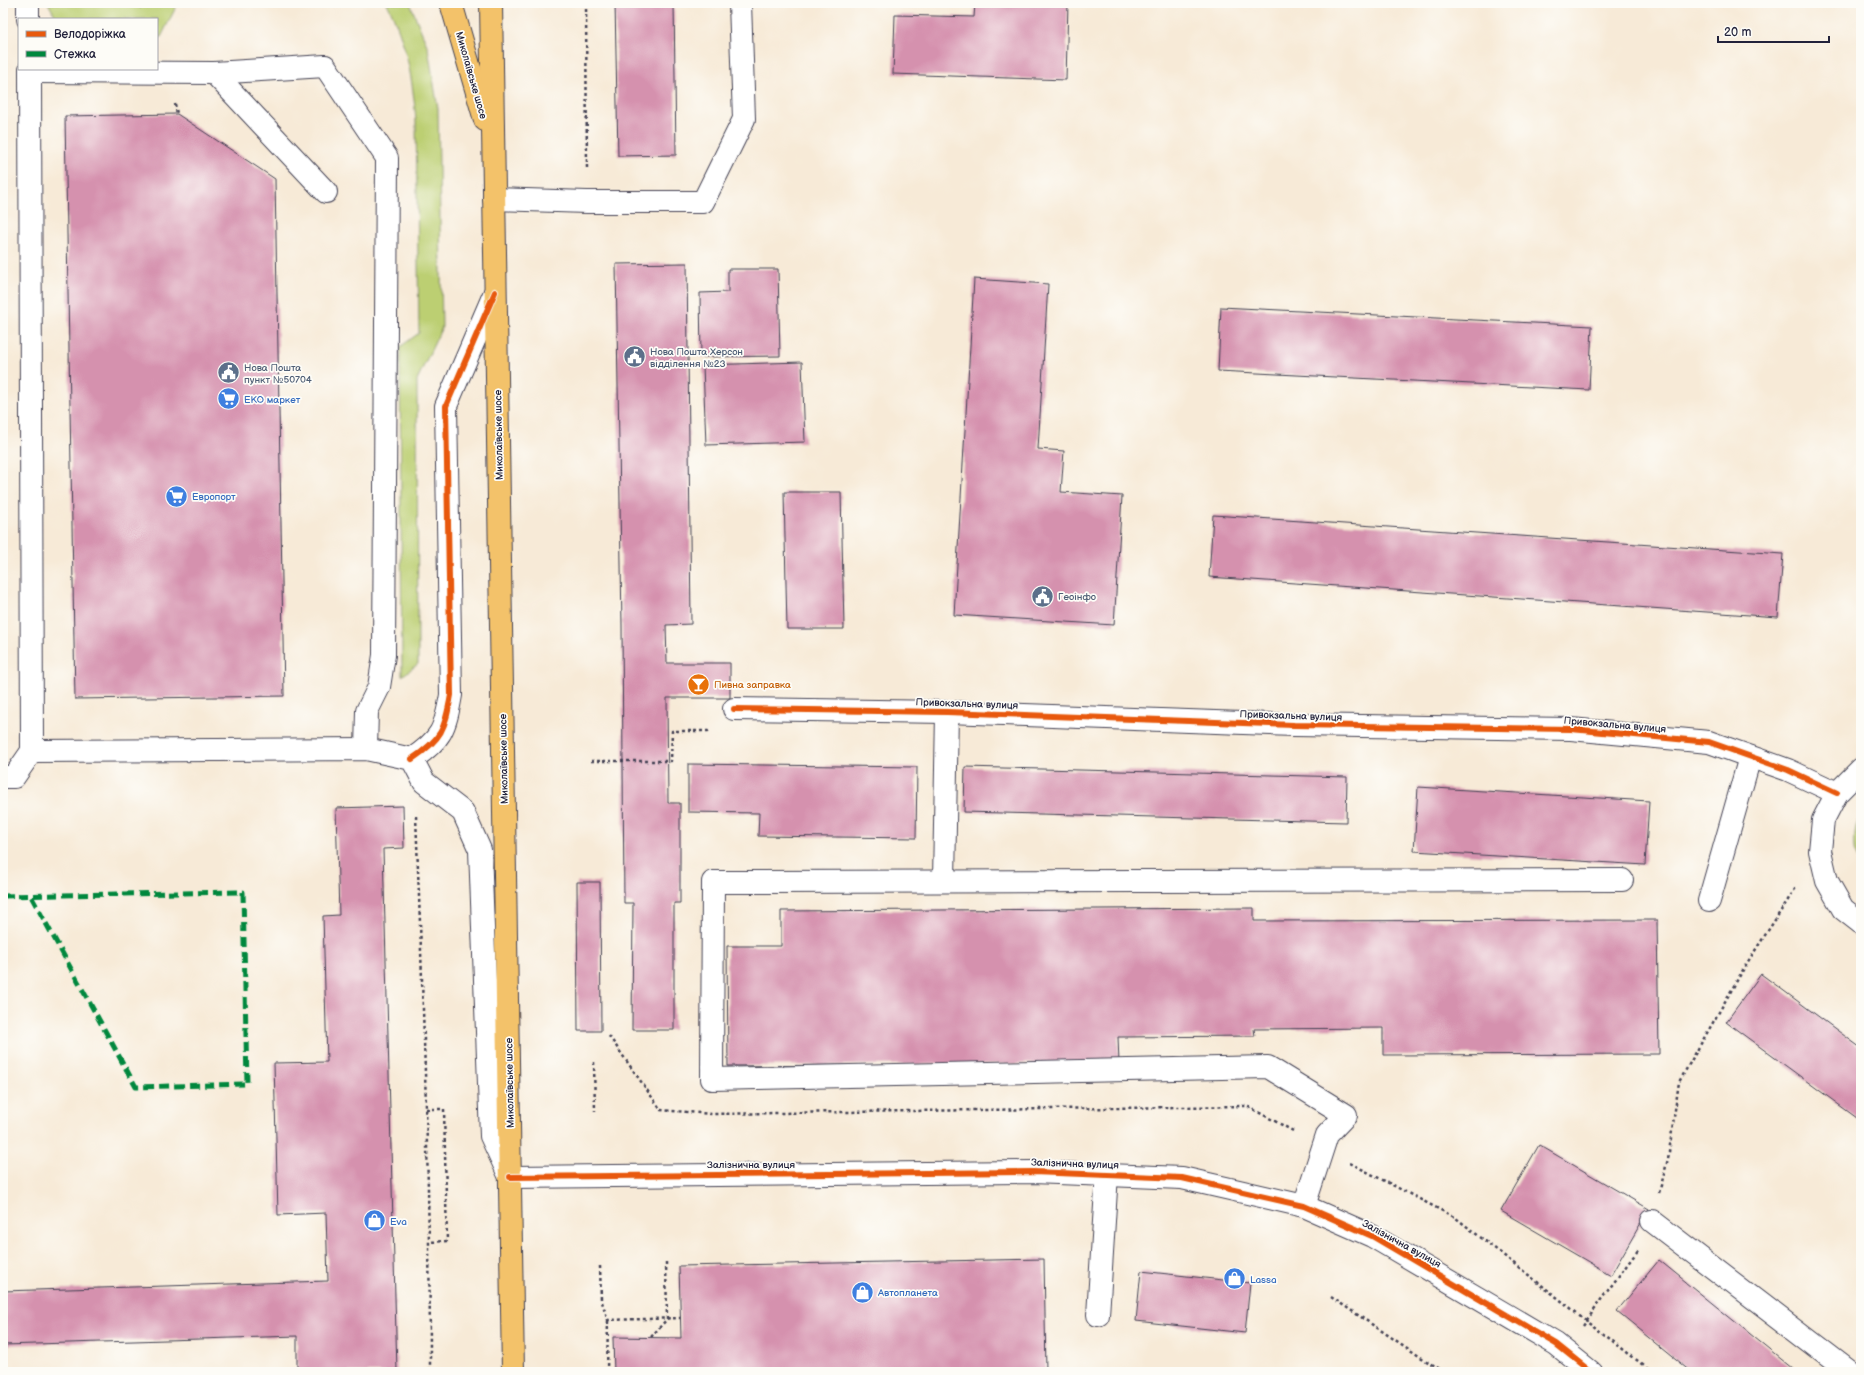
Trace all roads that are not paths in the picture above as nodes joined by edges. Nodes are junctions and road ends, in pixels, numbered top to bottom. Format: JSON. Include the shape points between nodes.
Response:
{"nodes":[{"id":1,"x":28,"y":3,"type":"edge"},
{"id":2,"x":451,"y":3,"type":"edge"},
{"id":3,"x":491,"y":3,"type":"edge"},
{"id":4,"x":740,"y":3,"type":"edge"},
{"id":5,"x":28,"y":18,"type":"edge"},
{"id":6,"x":30,"y":71,"type":"edge"},
{"id":7,"x":214,"y":73,"type":"junction"},
{"id":8,"x":492,"y":146,"type":"junction"},
{"id":9,"x":326,"y":192,"type":"dead end"},
{"id":10,"x":494,"y":199,"type":"junction"},
{"id":11,"x":495,"y":292,"type":"junction"},
{"id":12,"x":734,"y":709,"type":"road end"},
{"id":13,"x":947,"y":712,"type":"junction"},
{"id":14,"x":366,"y":749,"type":"junction"},
{"id":15,"x":32,"y":751,"type":"junction"},
{"id":16,"x":1750,"y":757,"type":"junction"},
{"id":17,"x":412,"y":759,"type":"junction"},
{"id":18,"x":1861,"y":769,"type":"edge"},
{"id":19,"x":3,"y":777,"type":"edge"},
{"id":20,"x":1837,"y":793,"type":"junction"},
{"id":21,"x":1622,"y":880,"type":"dead end"},
{"id":22,"x":944,"y":881,"type":"junction"},
{"id":23,"x":1709,"y":901,"type":"dead end"},
{"id":24,"x":1861,"y":923,"type":"edge"},
{"id":25,"x":1107,"y":1174,"type":"junction"},
{"id":26,"x":510,"y":1177,"type":"junction"},
{"id":27,"x":1304,"y":1206,"type":"junction"},
{"id":28,"x":1652,"y":1221,"type":"road end"},
{"id":29,"x":1098,"y":1315,"type":"dead end"},
{"id":30,"x":514,"y":1372,"type":"edge"},
{"id":31,"x":1590,"y":1372,"type":"edge"},
{"id":32,"x":1849,"y":1372,"type":"edge"}],
"edges":[{"from":1,"to":5,"type":"street"},
{"from":2,"to":8,"type":"main road","name":"Миколаївське шосе"},
{"from":3,"to":8,"type":"main road","name":"Миколаївське шосе"},
{"from":4,"to":10,"type":"street","via":[[744,119],[702,202]]},
{"from":6,"to":7,"type":"street"},
{"from":6,"to":15,"type":"street"},
{"from":7,"to":9,"type":"street"},
{"from":7,"to":14,"type":"street","via":[[325,66],[388,158],[384,655],[380,687],[367,710]]},
{"from":8,"to":10,"type":"main road","name":"Миколаївське шосе"},
{"from":10,"to":11,"type":"main road","name":"Миколаївське шосе"},
{"from":11,"to":17,"type":"street","via":[[446,406],[451,695],[447,720],[439,737]]},
{"from":11,"to":26,"type":"main road","name":"Миколаївське шосе"},
{"from":12,"to":13,"type":"street","name":"Привокзальна вулиця"},
{"from":13,"to":16,"type":"street","name":"Привокзальна вулиця","via":[[1294,725],[1571,729],[1709,742]]},
{"from":13,"to":22,"type":"street"},
{"from":14,"to":15,"type":"street"},
{"from":14,"to":17,"type":"street"},
{"from":15,"to":19,"type":"street","via":[[14,776]]},
{"from":16,"to":20,"type":"street","name":"Привокзальна вулиця","via":[[1788,770]]},
{"from":16,"to":23,"type":"street"},
{"from":17,"to":26,"type":"street","via":[[424,782],[462,812],[480,850],[491,1136]]},
{"from":18,"to":20,"type":"street"},
{"from":20,"to":24,"type":"street","via":[[1823,820],[1820,851],[1827,881],[1843,908]]},
{"from":21,"to":22,"type":"street"},
{"from":22,"to":27,"type":"street","via":[[713,882],[712,1079],[1268,1067],[1346,1115],[1327,1135]]},
{"from":25,"to":26,"type":"street","name":"Залізнична вулиця","via":[[1033,1172]]},
{"from":25,"to":27,"type":"street","name":"Залізнична вулиця","via":[[1182,1178]]},
{"from":25,"to":29,"type":"street"},
{"from":26,"to":30,"type":"main road","name":"Миколаївське шосе"},
{"from":27,"to":31,"type":"street","name":"Залізнична вулиця","via":[[1372,1236],[1556,1344]]},
{"from":28,"to":32,"type":"street"}]}
